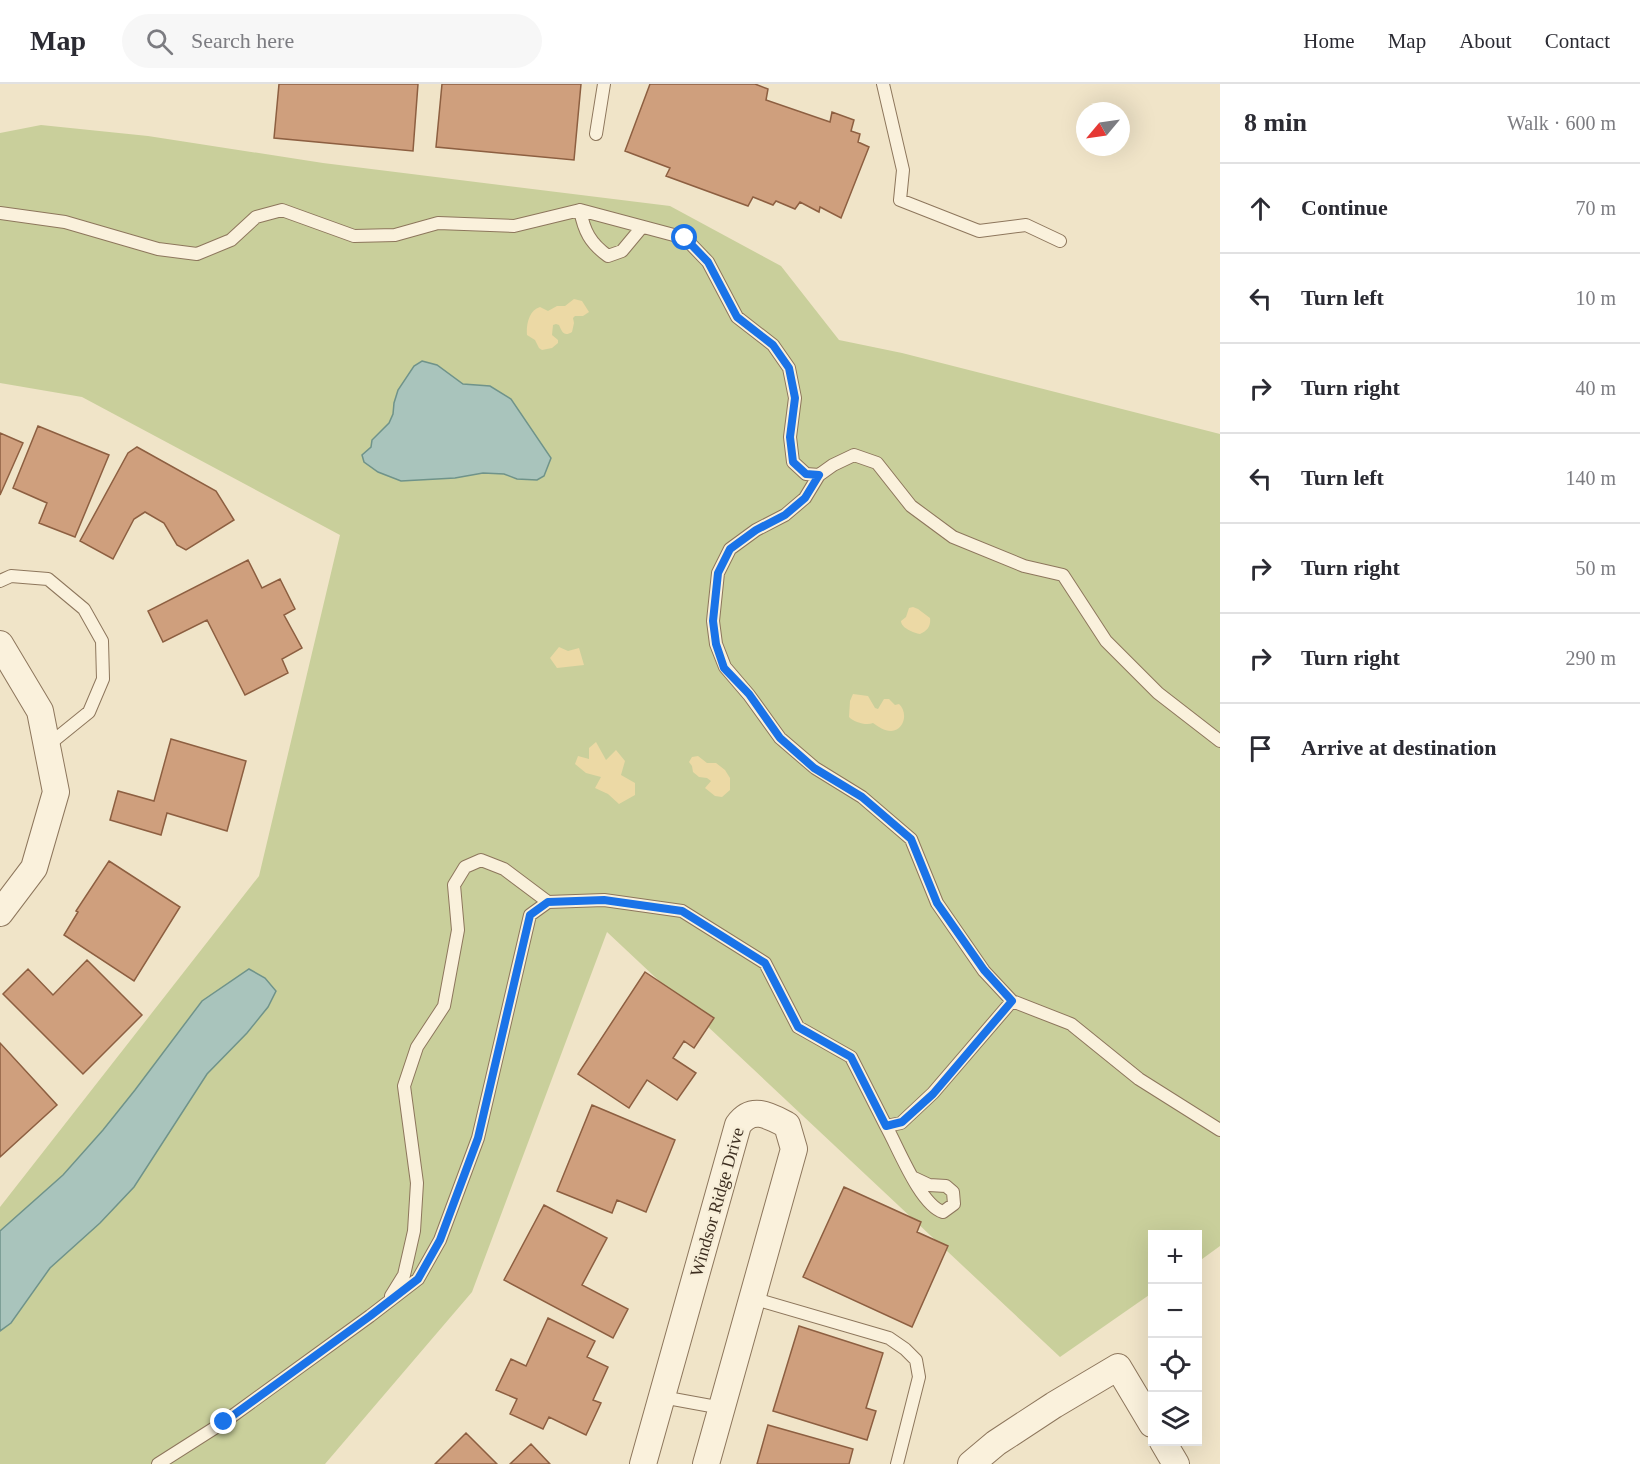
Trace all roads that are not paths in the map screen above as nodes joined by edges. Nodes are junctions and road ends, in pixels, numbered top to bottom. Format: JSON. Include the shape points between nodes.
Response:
{"nodes":[{"id":1,"x":604,"y":84,"type":"edge"},
{"id":2,"x":882,"y":84,"type":"edge"},
{"id":3,"x":597,"y":134,"type":"dead end"},
{"id":4,"x":580,"y":210,"type":"junction"},
{"id":5,"x":0,"y":213,"type":"edge"},
{"id":6,"x":642,"y":227,"type":"junction"},
{"id":7,"x":1060,"y":241,"type":"dead end"},
{"id":8,"x":819,"y":475,"type":"junction"},
{"id":9,"x":0,"y":581,"type":"edge"},
{"id":10,"x":0,"y":644,"type":"edge"},
{"id":11,"x":1220,"y":741,"type":"edge"},
{"id":12,"x":47,"y":746,"type":"junction"},
{"id":13,"x":548,"y":902,"type":"junction"},
{"id":14,"x":0,"y":913,"type":"edge"},
{"id":15,"x":1012,"y":1001,"type":"junction"},
{"id":16,"x":886,"y":1126,"type":"junction"},
{"id":17,"x":1220,"y":1130,"type":"edge"},
{"id":18,"x":912,"y":1177,"type":"dead end"},
{"id":19,"x":753,"y":1298,"type":"junction"},
{"id":20,"x":387,"y":1303,"type":"junction"},
{"id":21,"x":662,"y":1397,"type":"junction"},
{"id":22,"x":722,"y":1408,"type":"junction"},
{"id":23,"x":1148,"y":1417,"type":"edge"},
{"id":24,"x":1165,"y":1446,"type":"edge"},
{"id":25,"x":158,"y":1464,"type":"edge"},
{"id":26,"x":642,"y":1464,"type":"edge"},
{"id":27,"x":706,"y":1464,"type":"edge"},
{"id":28,"x":897,"y":1464,"type":"edge"},
{"id":29,"x":971,"y":1464,"type":"edge"},
{"id":30,"x":1176,"y":1464,"type":"edge"}],
"edges":[{"from":1,"to":3,"type":"lane"},
{"from":2,"to":7,"type":"lane","via":[[903,170],[900,200],[979,231],[1026,225]]},
{"from":4,"to":5,"type":"lane","via":[[514,226],[438,223],[395,235],[354,236],[282,210],[256,218],[231,240],[197,254],[158,249],[64,222]]},
{"from":4,"to":6,"type":"lane"},
{"from":4,"to":6,"type":"lane","via":[[583,227],[596,248],[608,256],[622,251]]},
{"from":6,"to":8,"type":"lane","via":[[685,238],[708,262],[737,317],[773,345],[789,368],[795,398],[790,437],[793,462],[806,474]]},
{"from":8,"to":11,"type":"lane","via":[[854,455],[877,463],[911,506],[953,537],[1024,566],[1063,575],[1106,640],[1158,693]]},
{"from":8,"to":15,"type":"lane","via":[[805,498],[785,515],[730,549],[718,573],[713,621],[724,668],[749,694],[780,738],[814,768],[862,797],[911,839],[937,903],[984,970]]},
{"from":9,"to":12,"type":"lane","via":[[10,576],[48,579],[84,609],[102,641],[103,680],[89,712]]},
{"from":10,"to":12,"type":"street","via":[[40,711]]},
{"from":12,"to":14,"type":"street","via":[[56,792],[53,803],[34,868]]},
{"from":13,"to":16,"type":"lane","via":[[604,900],[682,911],[765,963],[798,1027],[851,1057]]},
{"from":13,"to":20,"type":"lane","via":[[530,915],[478,1138],[440,1240],[418,1279]]},
{"from":13,"to":20,"type":"lane","via":[[504,869],[482,860],[465,867],[454,885],[458,930],[444,1006],[417,1047],[404,1086],[417,1184],[414,1231],[404,1275]]},
{"from":15,"to":16,"type":"lane","via":[[933,1094],[902,1122]]},
{"from":15,"to":17,"type":"lane","via":[[1071,1024],[1139,1079]]},
{"from":16,"to":18,"type":"lane"},
{"from":19,"to":21,"type":"street","name":"Windsor Ridge Drive","via":[[794,1149],[787,1125],[770,1115],[754,1113],[738,1125]]},
{"from":19,"to":22,"type":"street","name":"Windsor Ridge Drive"},
{"from":19,"to":28,"type":"lane","via":[[890,1338],[916,1360],[919,1377]]},
{"from":20,"to":25,"type":"lane","via":[[224,1422]]},
{"from":21,"to":22,"type":"lane"},
{"from":21,"to":26,"type":"street","name":"Windsor Ridge Drive"},
{"from":22,"to":27,"type":"street","name":"Windsor Ridge Drive"},
{"from":23,"to":29,"type":"street","via":[[1118,1367],[996,1443]]},
{"from":24,"to":30,"type":"street"}]}
